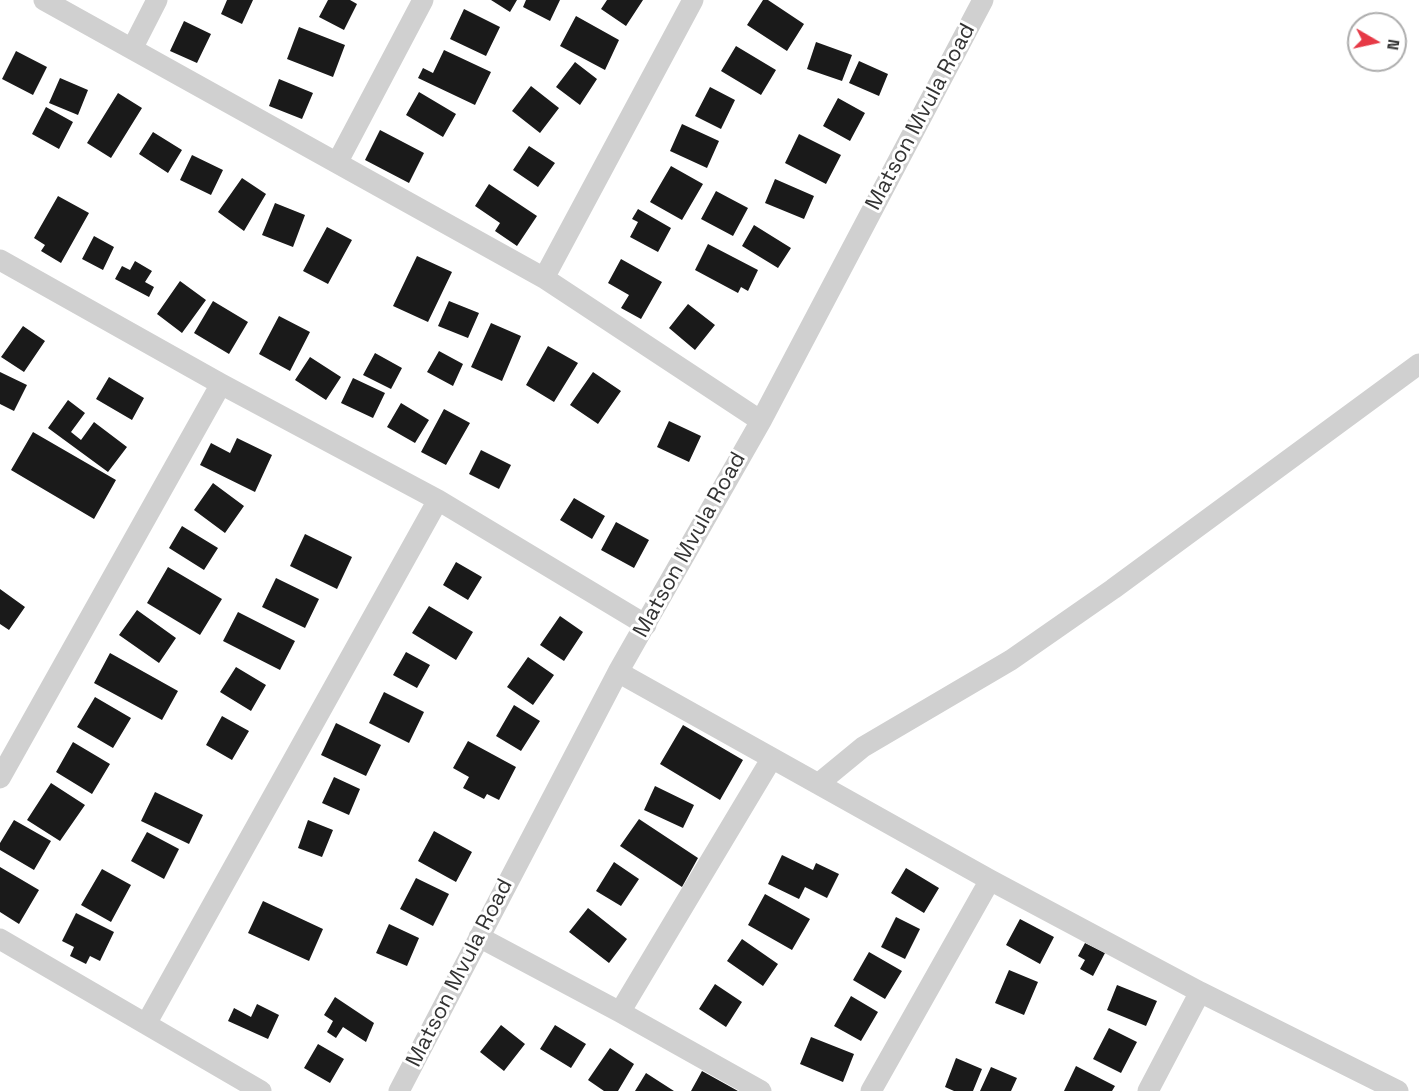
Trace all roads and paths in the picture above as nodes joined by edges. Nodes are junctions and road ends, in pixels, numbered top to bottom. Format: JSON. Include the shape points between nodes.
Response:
{"nodes":[{"id":1,"x":44,"y":0,"type":"edge"},
{"id":2,"x":157,"y":0,"type":"edge"},
{"id":3,"x":423,"y":0,"type":"edge"},
{"id":4,"x":693,"y":0,"type":"edge"},
{"id":5,"x":983,"y":0,"type":"edge"},
{"id":6,"x":132,"y":49,"type":"junction"},
{"id":7,"x":337,"y":163,"type":"junction"},
{"id":8,"x":0,"y":260,"type":"edge"},
{"id":9,"x":544,"y":278,"type":"junction"},
{"id":10,"x":1419,"y":364,"type":"edge"},
{"id":11,"x":221,"y":384,"type":"junction"},
{"id":12,"x":761,"y":421,"type":"junction"},
{"id":13,"x":438,"y":500,"type":"junction"},
{"id":14,"x":646,"y":625,"type":"junction"},
{"id":15,"x":618,"y":672,"type":"junction"},
{"id":16,"x":772,"y":758,"type":"junction"},
{"id":17,"x":0,"y":777,"type":"edge"},
{"id":18,"x":818,"y":783,"type":"junction"},
{"id":19,"x":990,"y":880,"type":"junction"},
{"id":20,"x":479,"y":937,"type":"junction"},
{"id":21,"x":0,"y":939,"type":"edge"},
{"id":22,"x":1200,"y":992,"type":"junction"},
{"id":23,"x":620,"y":1012,"type":"junction"},
{"id":24,"x":146,"y":1024,"type":"junction"},
{"id":25,"x":261,"y":1091,"type":"edge"},
{"id":26,"x":399,"y":1091,"type":"edge"},
{"id":27,"x":761,"y":1091,"type":"edge"},
{"id":28,"x":871,"y":1091,"type":"edge"},
{"id":29,"x":1148,"y":1091,"type":"edge"},
{"id":30,"x":1398,"y":1091,"type":"edge"}],
"edges":[{"from":1,"to":6,"type":"street"},
{"from":2,"to":6,"type":"street"},
{"from":3,"to":7,"type":"street"},
{"from":4,"to":9,"type":"street"},
{"from":5,"to":12,"type":"street","name":"Matson Mvula Road"},
{"from":6,"to":7,"type":"street"},
{"from":7,"to":9,"type":"street"},
{"from":8,"to":11,"type":"street"},
{"from":9,"to":12,"type":"street"},
{"from":10,"to":18,"type":"street","via":[[1011,660],[863,747]]},
{"from":11,"to":13,"type":"street"},
{"from":11,"to":17,"type":"street"},
{"from":12,"to":14,"type":"street","name":"Matson Mvula Road"},
{"from":13,"to":14,"type":"street"},
{"from":13,"to":24,"type":"street"},
{"from":14,"to":15,"type":"street","name":"Matson Mvula Road"},
{"from":15,"to":16,"type":"street"},
{"from":15,"to":20,"type":"street","name":"Matson Mvula Road"},
{"from":16,"to":18,"type":"street"},
{"from":16,"to":23,"type":"street"},
{"from":18,"to":19,"type":"street"},
{"from":19,"to":22,"type":"street"},
{"from":19,"to":28,"type":"street"},
{"from":20,"to":23,"type":"street"},
{"from":20,"to":26,"type":"street","name":"Matson Mvula Road"},
{"from":21,"to":24,"type":"street"},
{"from":22,"to":29,"type":"street"},
{"from":22,"to":30,"type":"street"},
{"from":23,"to":27,"type":"street"},
{"from":24,"to":25,"type":"street"}]}
